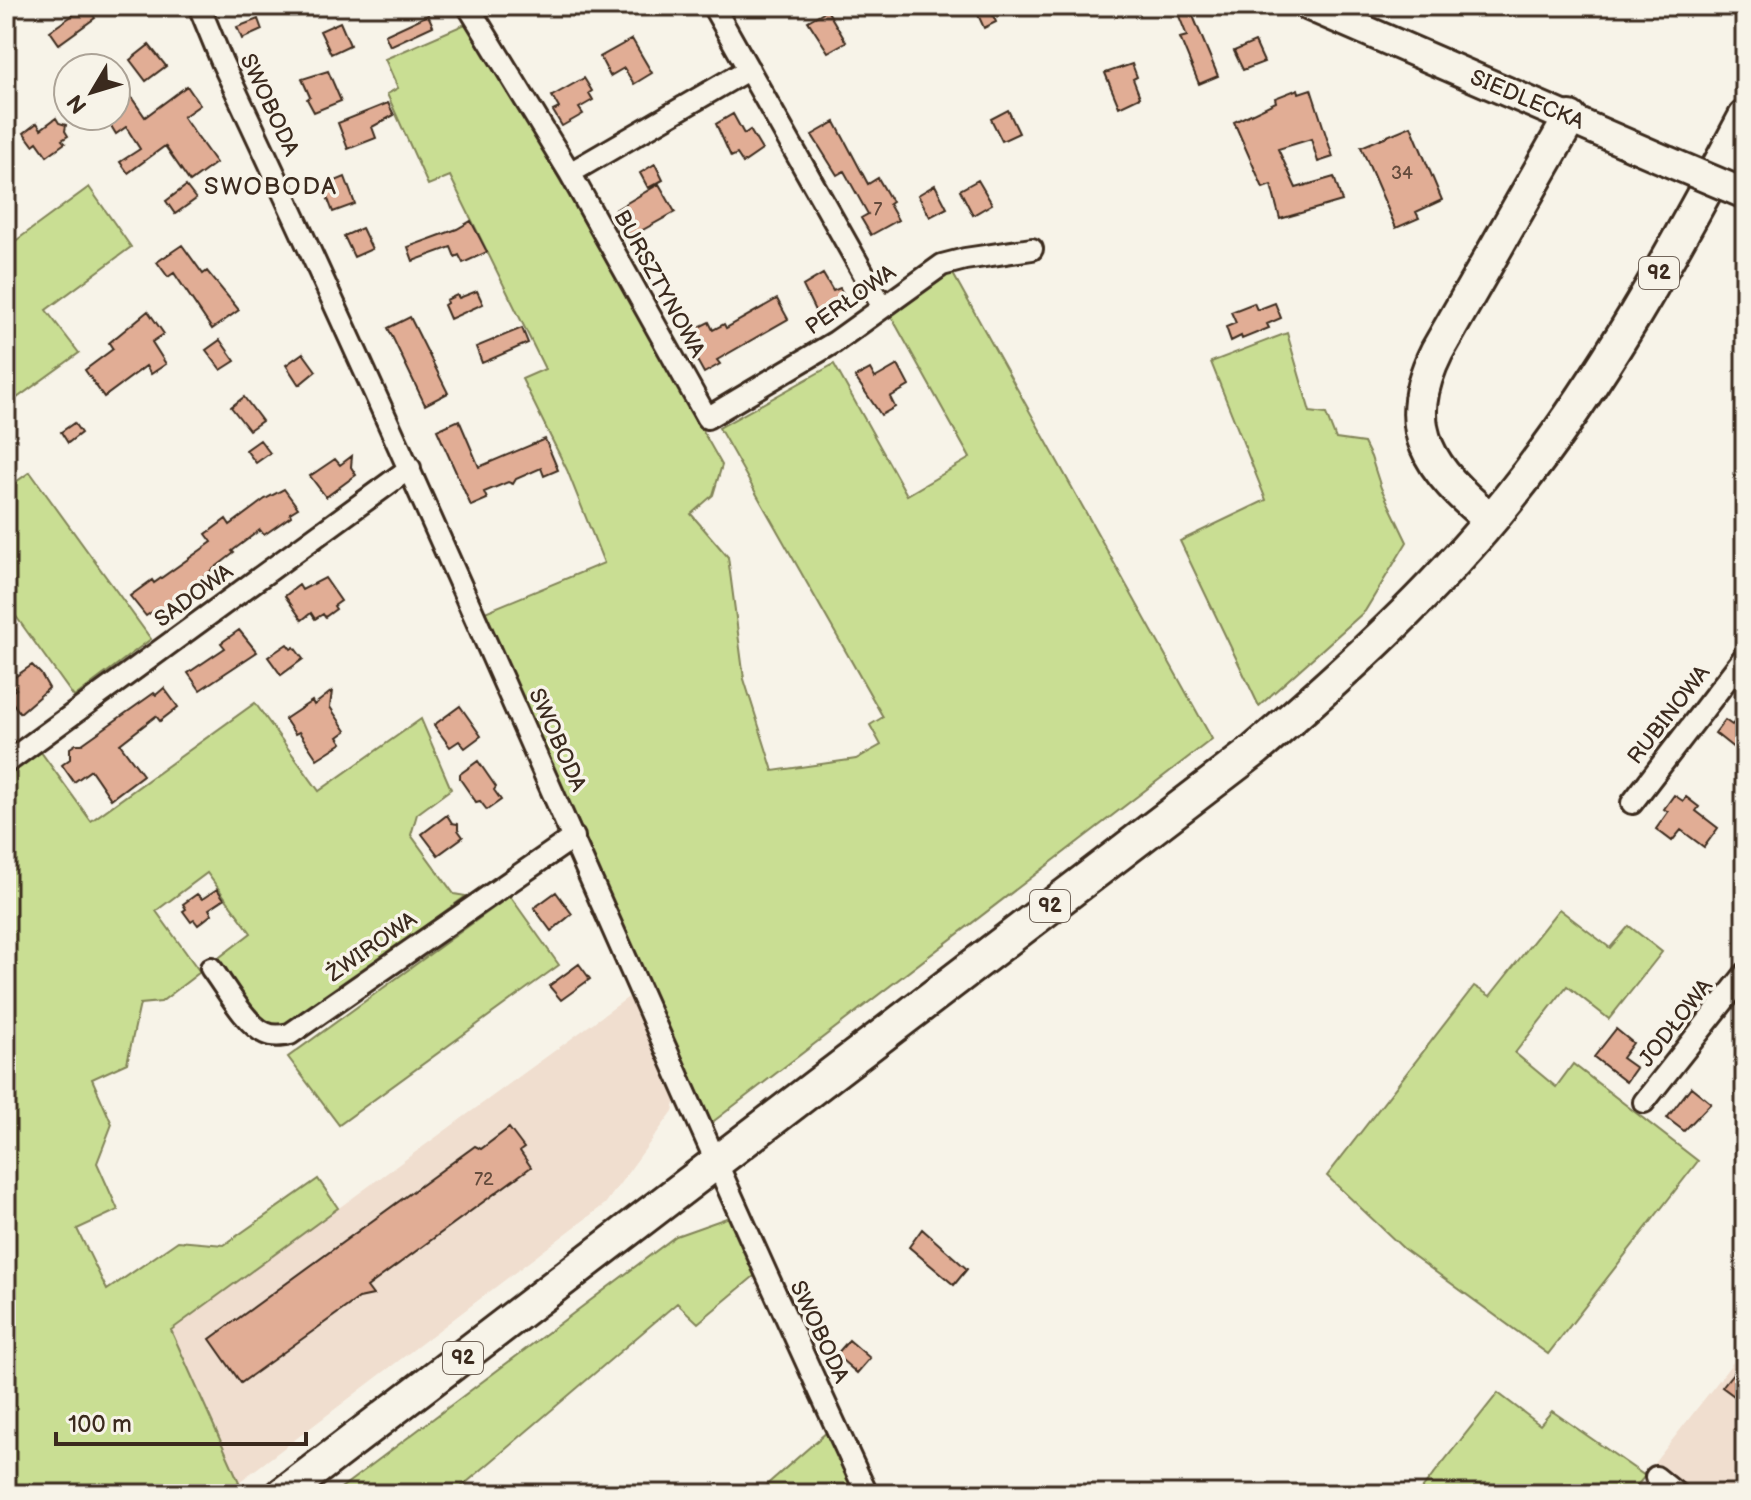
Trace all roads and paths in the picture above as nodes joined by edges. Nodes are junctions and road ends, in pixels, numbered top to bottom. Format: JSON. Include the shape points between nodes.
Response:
{"nodes":[{"id":1,"x":199,"y":6,"type":"edge"},
{"id":2,"x":468,"y":6,"type":"edge"},
{"id":3,"x":713,"y":6,"type":"edge"},
{"id":4,"x":1309,"y":6,"type":"edge"},
{"id":5,"x":749,"y":69,"type":"junction"},
{"id":6,"x":1745,"y":117,"type":"edge"},
{"id":7,"x":1570,"y":118,"type":"junction"},
{"id":8,"x":570,"y":173,"type":"junction"},
{"id":9,"x":1745,"y":194,"type":"edge"},
{"id":10,"x":1032,"y":249,"type":"dead end"},
{"id":11,"x":882,"y":306,"type":"junction"},
{"id":12,"x":707,"y":418,"type":"joint"},
{"id":13,"x":410,"y":468,"type":"junction"},
{"id":14,"x":1491,"y":520,"type":"junction"},
{"id":15,"x":1745,"y":656,"type":"edge"},
{"id":16,"x":6,"y":763,"type":"edge"},
{"id":17,"x":1632,"y":803,"type":"dead end"},
{"id":18,"x":574,"y":837,"type":"junction"},
{"id":19,"x":211,"y":968,"type":"dead end"},
{"id":20,"x":1745,"y":974,"type":"edge"},
{"id":21,"x":1644,"y":1102,"type":"dead end"},
{"id":22,"x":715,"y":1163,"type":"junction"},
{"id":23,"x":1656,"y":1477,"type":"dead end"},
{"id":24,"x":283,"y":1494,"type":"edge"},
{"id":25,"x":867,"y":1494,"type":"edge"},
{"id":26,"x":1677,"y":1494,"type":"edge"}],
"edges":[{"from":1,"to":13,"type":"street","name":"SWOBODA"},
{"from":2,"to":8,"type":"street","name":"BURSZTYNOWA"},
{"from":3,"to":5,"type":"street"},
{"from":4,"to":7,"type":"main road","name":"SIEDLECKA"},
{"from":5,"to":8,"type":"street"},
{"from":5,"to":11,"type":"street"},
{"from":6,"to":14,"type":"main road","number":"92","via":[[1596,378]]},
{"from":7,"to":9,"type":"main road","name":"SIEDLECKA","bridge":true},
{"from":7,"to":14,"type":"main road","via":[[1422,386],[1419,415],[1426,446],[1458,493]]},
{"from":8,"to":12,"type":"street","name":"BURSZTYNOWA"},
{"from":10,"to":11,"type":"street","name":"PERŁOWA","via":[[942,265]]},
{"from":11,"to":12,"type":"street","name":"PERŁOWA","via":[[835,342]]},
{"from":13,"to":16,"type":"street","name":"SADOWA"},
{"from":13,"to":18,"type":"street","name":"SWOBODA"},
{"from":14,"to":22,"type":"main road","number":"92","via":[[1376,640],[1255,750]]},
{"from":15,"to":17,"type":"street","name":"RUBINOWA"},
{"from":18,"to":19,"type":"street","name":"ŻWIROWA","via":[[290,1034],[266,1035],[255,1028]]},
{"from":18,"to":22,"type":"street","name":"SWOBODA"},
{"from":20,"to":21,"type":"street","name":"JODŁOWA"},
{"from":22,"to":24,"type":"main road","number":"92"},
{"from":22,"to":25,"type":"street","name":"SWOBODA"},
{"from":23,"to":26,"type":"street"}]}
